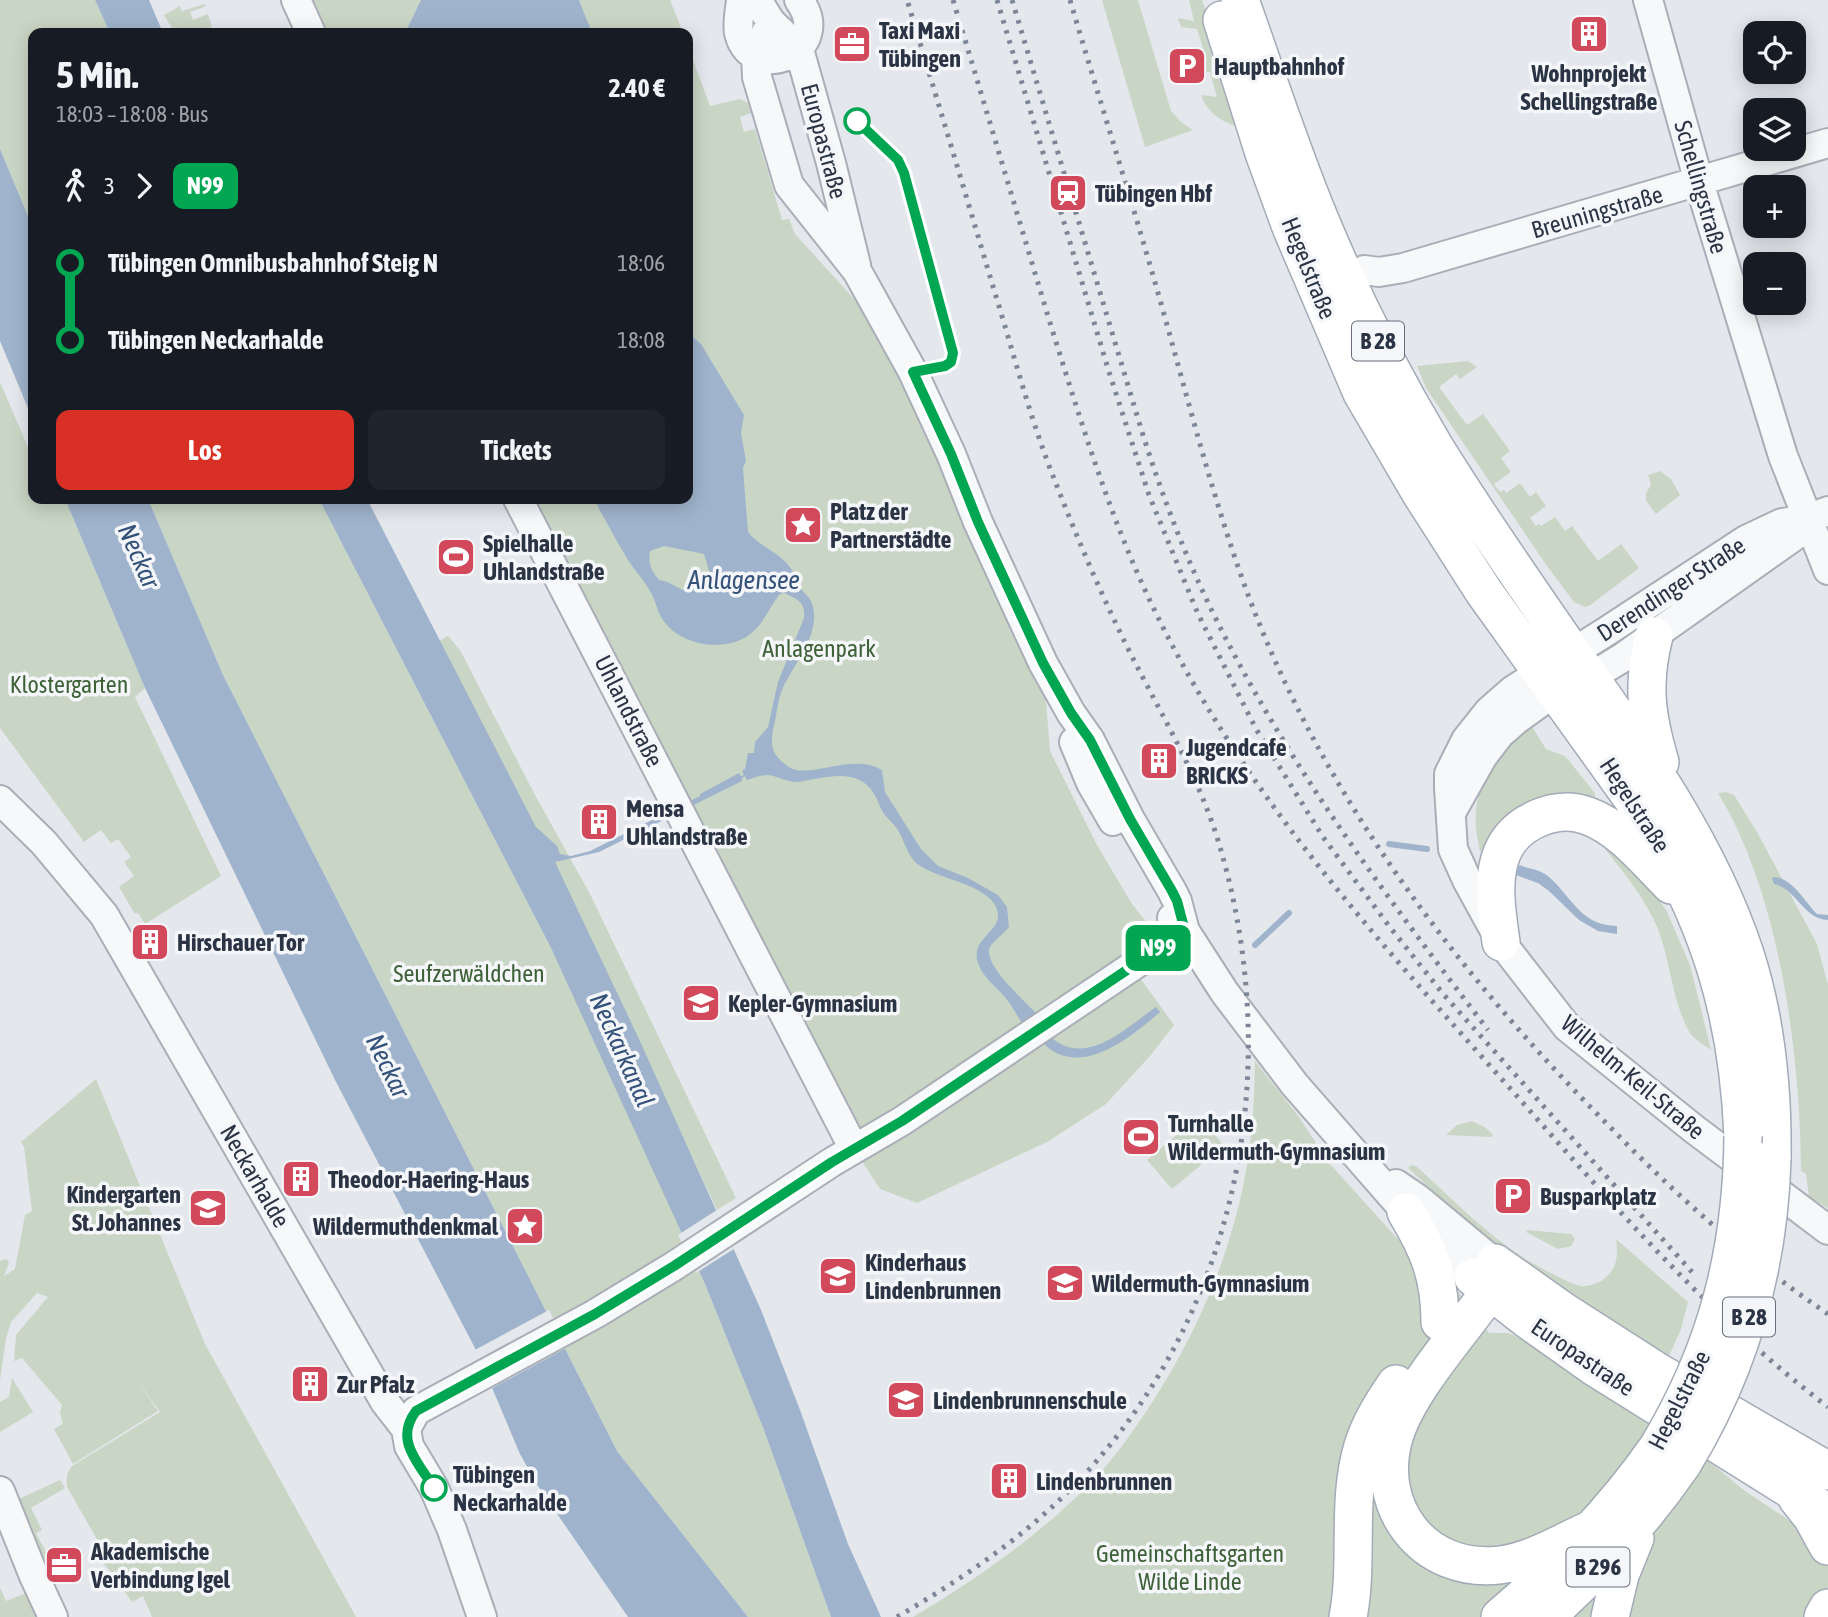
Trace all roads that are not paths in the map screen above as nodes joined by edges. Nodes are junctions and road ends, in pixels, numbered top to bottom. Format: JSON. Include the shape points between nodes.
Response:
{"nodes":[{"id":1,"x":296,"y":0,"type":"edge"},
{"id":2,"x":741,"y":0,"type":"edge"},
{"id":3,"x":799,"y":0,"type":"edge"},
{"id":4,"x":1215,"y":0,"type":"edge"},
{"id":5,"x":1240,"y":0,"type":"edge"},
{"id":6,"x":1648,"y":0,"type":"edge"},
{"id":7,"x":764,"y":11,"type":"edge"},
{"id":8,"x":308,"y":28,"type":"edge"},
{"id":9,"x":799,"y":49,"type":"junction"},
{"id":10,"x":756,"y":55,"type":"junction"},
{"id":11,"x":1828,"y":142,"type":"edge"},
{"id":12,"x":1699,"y":182,"type":"junction"},
{"id":13,"x":1364,"y":270,"type":"dead end"},
{"id":14,"x":857,"y":271,"type":"junction"},
{"id":15,"x":521,"y":504,"type":"edge"},
{"id":16,"x":1818,"y":515,"type":"edge"},
{"id":17,"x":1828,"y":570,"type":"edge"},
{"id":18,"x":1654,"y":636,"type":"junction"},
{"id":19,"x":1582,"y":665,"type":"junction"},
{"id":20,"x":1549,"y":683,"type":"junction"},
{"id":21,"x":1667,"y":794,"type":"junction"},
{"id":22,"x":0,"y":800,"type":"edge"},
{"id":23,"x":1694,"y":908,"type":"junction"},
{"id":24,"x":1185,"y":931,"type":"junction"},
{"id":25,"x":1502,"y":942,"type":"junction"},
{"id":26,"x":854,"y":1149,"type":"junction"},
{"id":27,"x":1366,"y":1165,"type":"junction"},
{"id":28,"x":1406,"y":1212,"type":"junction"},
{"id":29,"x":1828,"y":1230,"type":"edge"},
{"id":30,"x":1486,"y":1277,"type":"junction"},
{"id":31,"x":1440,"y":1322,"type":"junction"},
{"id":32,"x":411,"y":1420,"type":"junction"},
{"id":33,"x":1670,"y":1455,"type":"junction"},
{"id":34,"x":1828,"y":1471,"type":"edge"},
{"id":35,"x":1787,"y":1487,"type":"junction"},
{"id":36,"x":0,"y":1491,"type":"edge"},
{"id":37,"x":1646,"y":1513,"type":"junction"},
{"id":38,"x":1828,"y":1513,"type":"edge"},
{"id":39,"x":1594,"y":1528,"type":"junction"},
{"id":40,"x":1828,"y":1546,"type":"edge"},
{"id":41,"x":1828,"y":1608,"type":"edge"},
{"id":42,"x":53,"y":1617,"type":"edge"},
{"id":43,"x":482,"y":1617,"type":"edge"},
{"id":44,"x":1348,"y":1617,"type":"edge"},
{"id":45,"x":1500,"y":1617,"type":"edge"},
{"id":46,"x":1546,"y":1617,"type":"edge"},
{"id":47,"x":1610,"y":1617,"type":"edge"},
{"id":48,"x":1823,"y":1617,"type":"edge"}],
"edges":[{"from":1,"to":8,"type":"street"},
{"from":2,"to":10,"type":"street","via":[[739,32]]},
{"from":3,"to":9,"type":"street","via":[[808,21]]},
{"from":4,"to":20,"type":"main road","name":"Hegelstraße","number":"B 28","via":[[1291,227],[1362,393],[1442,528]]},
{"from":5,"to":19,"type":"main road","name":"Hegelstraße","number":"B 28","via":[[1319,219],[1392,370],[1463,492]]},
{"from":6,"to":12,"type":"street","name":"Schellingstraße"},
{"from":7,"to":9,"type":"street","name":"Europastraße"},
{"from":7,"to":10,"type":"street","name":"Europastraße"},
{"from":9,"to":10,"type":"street","via":[[784,58]]},
{"from":9,"to":14,"type":"street","name":"Europastraße"},
{"from":10,"to":14,"type":"street","name":"Europastraße","via":[[757,77],[789,185]]},
{"from":11,"to":12,"type":"street","name":"Breuningstraße"},
{"from":12,"to":13,"type":"street","name":"Breuningstraße","via":[[1403,268]]},
{"from":12,"to":16,"type":"street","name":"Schellingstraße","via":[[1783,456]]},
{"from":14,"to":24,"type":"street","name":"Europastraße","via":[[913,372],[1043,663],[1177,901]]},
{"from":15,"to":26,"type":"street","name":"Uhlandstraße"},
{"from":16,"to":17,"type":"street","name":"Schellingstraße"},
{"from":16,"to":18,"type":"street","name":"Derendinger Straße"},
{"from":16,"to":19,"type":"street","name":"Derendinger Straße","via":[[1782,523],[1746,540]]},
{"from":18,"to":19,"type":"street","name":"Derendinger Straße"},
{"from":18,"to":21,"type":"main road","number":"B 28","via":[[1646,701]]},
{"from":19,"to":20,"type":"street","name":"Derendinger Straße"},
{"from":19,"to":21,"type":"main road","name":"Hegelstraße","number":"B 28"},
{"from":20,"to":23,"type":"main road","name":"Hegelstraße","number":"B 28","via":[[1642,812]]},
{"from":20,"to":25,"type":"street","name":"Wilhelm-Keil-Straße","via":[[1483,756],[1452,811],[1453,849]]},
{"from":21,"to":33,"type":"main road","name":"Hegelstraße","number":"B 28","bridge":true,"via":[[1703,855],[1747,962],[1767,1058],[1772,1159],[1760,1271],[1744,1335],[1717,1400]]},
{"from":22,"to":32,"type":"street","name":"Neckarhalde","via":[[44,843],[104,915],[385,1402]]},
{"from":23,"to":25,"type":"main road","via":[[1614,831],[1590,816],[1552,813],[1530,821],[1501,851],[1496,895]]},
{"from":23,"to":33,"type":"main road","name":"Hegelstraße","number":"B 28","bridge":true,"via":[[1715,961],[1738,1061],[1741,1199],[1721,1307]]},
{"from":24,"to":26,"type":"street"},
{"from":24,"to":27,"type":"street","name":"Europastraße","via":[[1283,1071]]},
{"from":25,"to":29,"type":"street","name":"Wilhelm-Keil-Straße","via":[[1577,1036]]},
{"from":26,"to":32,"type":"street","via":[[595,1314]]},
{"from":27,"to":28,"type":"street","name":"Europastraße"},
{"from":27,"to":30,"type":"street","name":"Europastraße","via":[[1418,1199]]},
{"from":28,"to":30,"type":"street","name":"Europastraße"},
{"from":28,"to":31,"type":"main road","via":[[1434,1267]]},
{"from":30,"to":31,"type":"main road"},
{"from":30,"to":34,"type":"main road","name":"Europastraße","via":[[1563,1311]]},
{"from":30,"to":35,"type":"main road","name":"Europastraße","via":[[1593,1366]]},
{"from":30,"to":39,"type":"main road","via":[[1395,1433],[1389,1478],[1396,1506],[1424,1545],[1446,1558],[1479,1566],[1503,1565],[1536,1555]]},
{"from":31,"to":44,"type":"main road","via":[[1388,1395],[1363,1446],[1355,1491]]},
{"from":32,"to":43,"type":"street","name":"Neckarhalde","via":[[409,1446],[452,1530]]},
{"from":33,"to":37,"type":"main road","name":"Hegelstraße","number":"B 28"},
{"from":33,"to":39,"type":"main road","name":"Hegelstraße","number":"B 28","via":[[1624,1494]]},
{"from":35,"to":38,"type":"main road","name":"Europastraße"},
{"from":35,"to":40,"type":"main road"},
{"from":36,"to":42,"type":"street"},
{"from":37,"to":46,"type":"main road","name":"Hegelstraße","number":"B 296"},
{"from":37,"to":47,"type":"main road","via":[[1620,1575]]},
{"from":39,"to":45,"type":"main road","name":"Hegelstraße","number":"B 296"},
{"from":41,"to":48,"type":"main road"}]}
